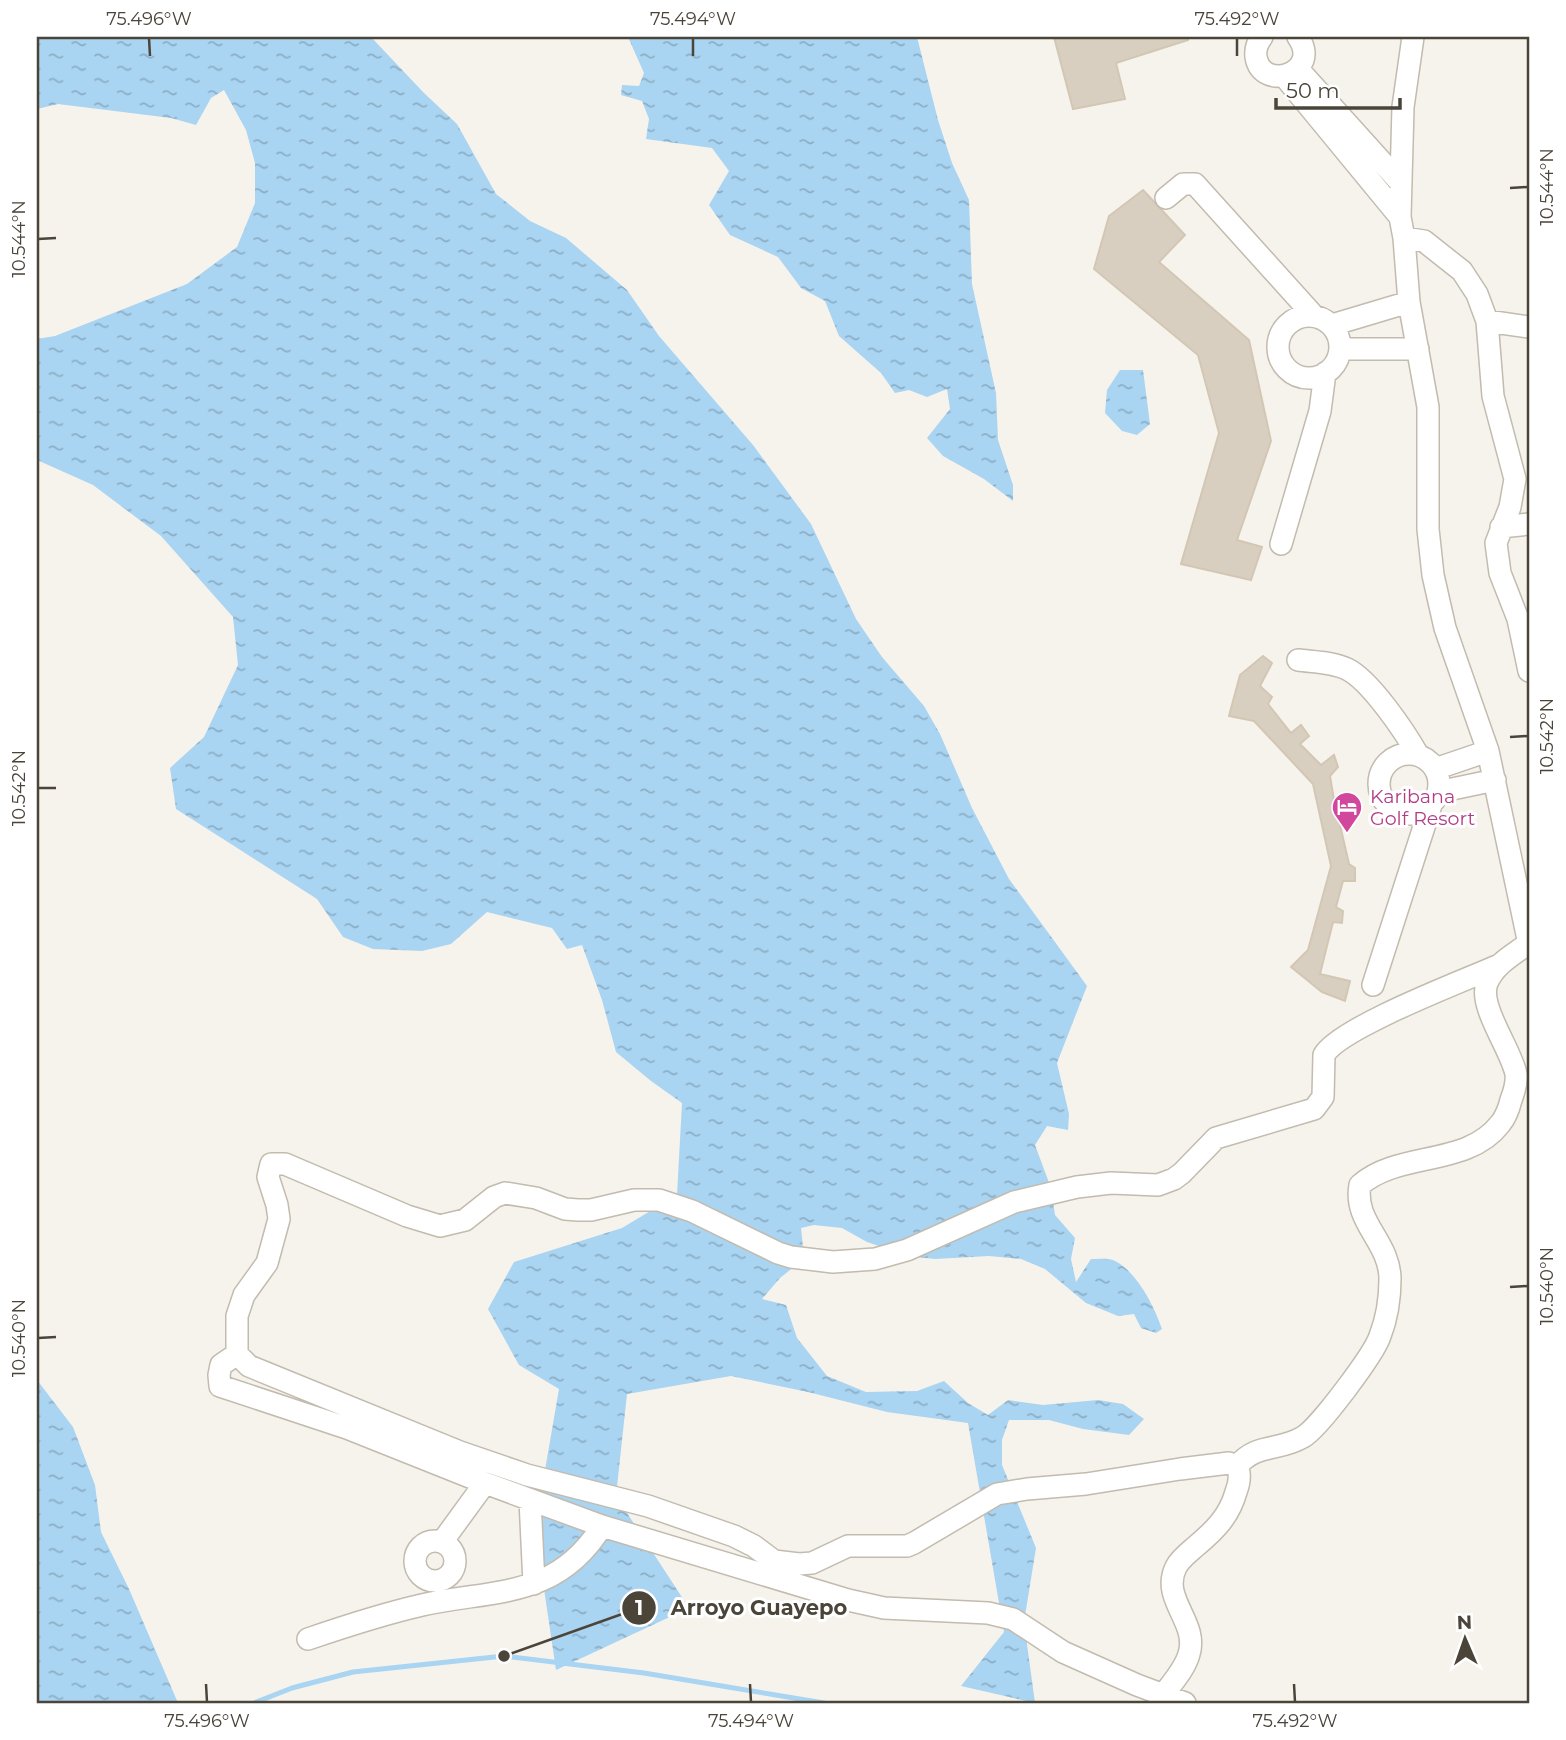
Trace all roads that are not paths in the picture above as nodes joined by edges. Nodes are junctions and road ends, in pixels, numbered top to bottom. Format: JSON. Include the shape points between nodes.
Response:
{"nodes":[{"id":1,"x":1262,"y":37,"type":"edge"},
{"id":2,"x":1298,"y":37,"type":"edge"},
{"id":3,"x":1413,"y":37,"type":"edge"},
{"id":4,"x":1291,"y":73,"type":"junction"},
{"id":5,"x":1399,"y":181,"type":"junction"},
{"id":6,"x":1166,"y":198,"type":"dead end"},
{"id":7,"x":1400,"y":217,"type":"junction"},
{"id":8,"x":1404,"y":238,"type":"junction"},
{"id":9,"x":1409,"y":302,"type":"junction"},
{"id":10,"x":1323,"y":320,"type":"junction"},
{"id":11,"x":1487,"y":321,"type":"junction"},
{"id":12,"x":1529,"y":327,"type":"edge"},
{"id":13,"x":1340,"y":349,"type":"junction"},
{"id":14,"x":1418,"y":349,"type":"junction"},
{"id":15,"x":1325,"y":373,"type":"junction"},
{"id":16,"x":1529,"y":524,"type":"edge"},
{"id":17,"x":1501,"y":527,"type":"junction"},
{"id":18,"x":1281,"y":544,"type":"dead end"},
{"id":19,"x":1298,"y":660,"type":"dead end"},
{"id":20,"x":1529,"y":671,"type":"edge"},
{"id":21,"x":1488,"y":751,"type":"junction"},
{"id":22,"x":1418,"y":755,"type":"junction"},
{"id":23,"x":1436,"y":769,"type":"junction"},
{"id":24,"x":1495,"y":780,"type":"junction"},
{"id":25,"x":1435,"y":797,"type":"junction"},
{"id":26,"x":1529,"y":944,"type":"edge"},
{"id":27,"x":1497,"y":966,"type":"junction"},
{"id":28,"x":1373,"y":985,"type":"dead end"},
{"id":29,"x":237,"y":1354,"type":"junction"},
{"id":30,"x":1237,"y":1466,"type":"junction"},
{"id":31,"x":485,"y":1483,"type":"junction"},
{"id":32,"x":530,"y":1500,"type":"junction"},
{"id":33,"x":602,"y":1526,"type":"junction"},
{"id":34,"x":442,"y":1542,"type":"dead end"},
{"id":35,"x":534,"y":1584,"type":"junction"},
{"id":36,"x":308,"y":1639,"type":"dead end"},
{"id":37,"x":1163,"y":1695,"type":"junction"},
{"id":38,"x":1185,"y":1703,"type":"edge"}],
"edges":[{"from":1,"to":4,"type":"street","via":[[1256,47],[1258,63],[1268,74]]},
{"from":2,"to":4,"type":"street","via":[[1304,55]]},
{"from":3,"to":5,"type":"street"},
{"from":4,"to":5,"type":"street"},
{"from":4,"to":7,"type":"street"},
{"from":5,"to":7,"type":"street"},
{"from":6,"to":10,"type":"street","via":[[1183,184],[1195,184]]},
{"from":7,"to":8,"type":"street"},
{"from":8,"to":9,"type":"street"},
{"from":8,"to":11,"type":"street","via":[[1424,241],[1462,271]]},
{"from":9,"to":10,"type":"street"},
{"from":9,"to":14,"type":"street"},
{"from":10,"to":13,"type":"street","via":[[1338,336]]},
{"from":10,"to":15,"type":"street","via":[[1295,319],[1287,324],[1278,352],[1287,369],[1296,374],[1315,377]]},
{"from":11,"to":12,"type":"street"},
{"from":11,"to":17,"type":"street","via":[[1493,396],[1515,479]]},
{"from":13,"to":14,"type":"street"},
{"from":13,"to":15,"type":"street"},
{"from":14,"to":21,"type":"street","via":[[1428,407],[1428,530],[1433,575],[1445,628]]},
{"from":15,"to":18,"type":"street","via":[[1320,411]]},
{"from":16,"to":17,"type":"street"},
{"from":17,"to":20,"type":"street","via":[[1496,543],[1500,573],[1518,619]]},
{"from":19,"to":22,"type":"street","via":[[1339,665],[1358,675]]},
{"from":21,"to":23,"type":"street"},
{"from":21,"to":24,"type":"street"},
{"from":22,"to":23,"type":"street"},
{"from":22,"to":25,"type":"street","via":[[1395,757],[1385,765],[1380,775],[1382,798],[1390,807],[1412,814]]},
{"from":23,"to":25,"type":"street"},
{"from":24,"to":25,"type":"street"},
{"from":24,"to":26,"type":"street"},
{"from":25,"to":28,"type":"street"},
{"from":26,"to":27,"type":"street"},
{"from":27,"to":29,"type":"street","via":[[1347,1035],[1324,1055],[1324,1097],[1314,1109],[1216,1138],[1174,1179],[1158,1185],[1077,1187],[1014,1202],[907,1250],[875,1259],[833,1262],[791,1257],[659,1200],[578,1210],[505,1193],[465,1220],[426,1224],[341,1187],[271,1164],[268,1170],[279,1219],[267,1263],[244,1295],[237,1316]]},
{"from":27,"to":30,"type":"street","via":[[1485,996],[1516,1076],[1502,1122],[1479,1144],[1377,1174],[1360,1185],[1359,1209],[1390,1271],[1380,1339],[1307,1435],[1253,1451]]},
{"from":29,"to":30,"type":"street","via":[[249,1366],[460,1451],[527,1475],[648,1506],[734,1536],[774,1561],[786,1563],[812,1563],[848,1546],[907,1546],[989,1497],[1180,1469]]},
{"from":29,"to":31,"type":"street","via":[[221,1365],[220,1386],[346,1428]]},
{"from":30,"to":37,"type":"street","via":[[1237,1489],[1225,1519],[1177,1564],[1172,1576],[1171,1588],[1191,1632],[1191,1643],[1185,1664]]},
{"from":31,"to":32,"type":"street"},
{"from":31,"to":34,"type":"street"},
{"from":32,"to":33,"type":"street"},
{"from":32,"to":35,"type":"street"},
{"from":33,"to":35,"type":"street","via":[[574,1560]]},
{"from":33,"to":37,"type":"street","via":[[867,1605],[988,1613],[1013,1619],[1063,1652]]},
{"from":35,"to":36,"type":"street","via":[[412,1607]]},
{"from":37,"to":38,"type":"street"}]}
